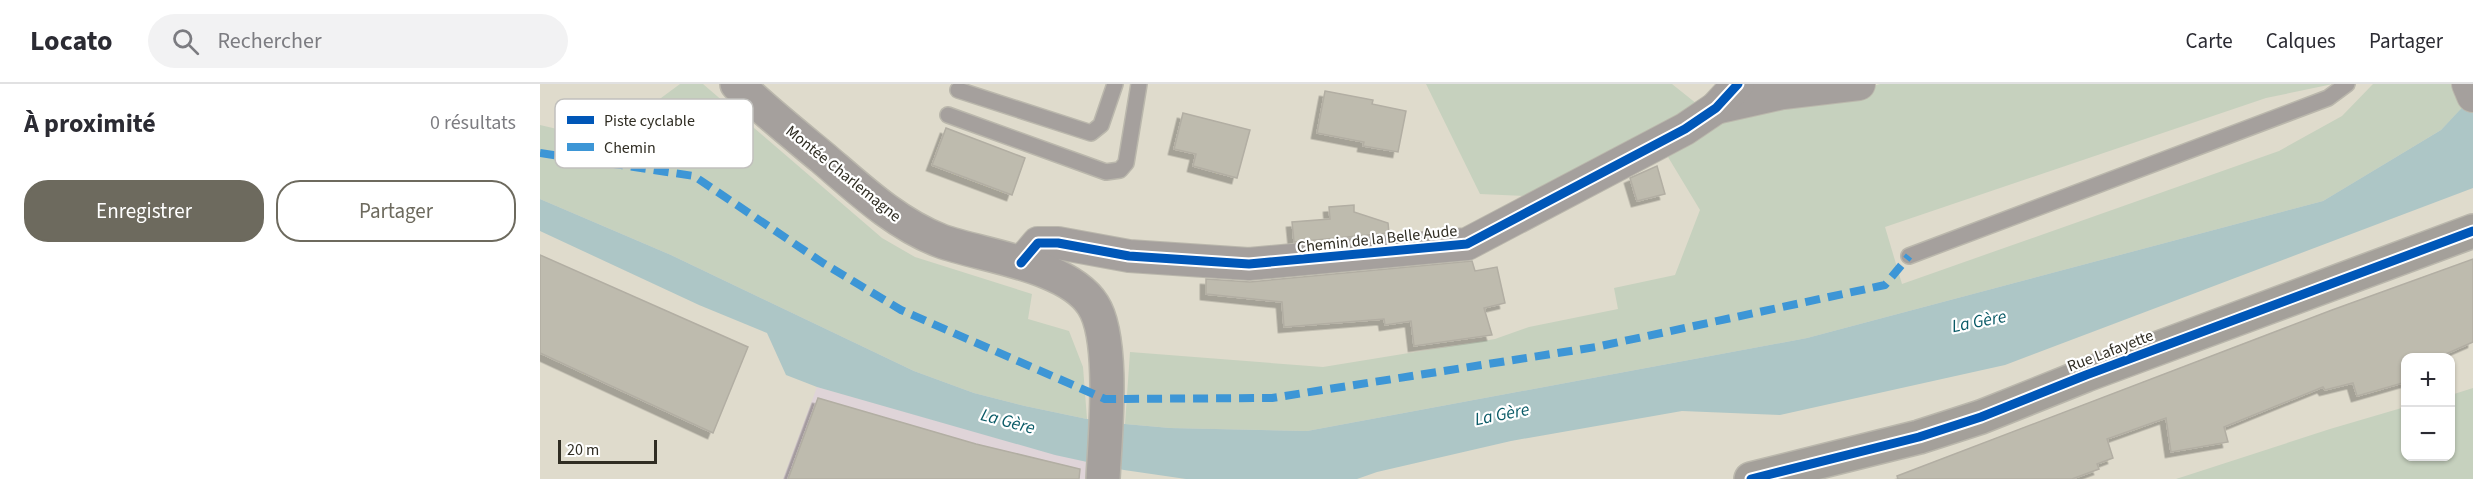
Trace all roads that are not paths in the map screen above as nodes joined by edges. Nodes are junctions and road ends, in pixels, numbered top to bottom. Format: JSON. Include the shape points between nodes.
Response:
{"nodes":[{"id":1,"x":737,"y":84,"type":"edge"},
{"id":2,"x":1114,"y":84,"type":"edge"},
{"id":3,"x":1139,"y":84,"type":"edge"},
{"id":4,"x":1738,"y":84,"type":"edge"},
{"id":5,"x":1858,"y":84,"type":"edge"},
{"id":6,"x":2347,"y":84,"type":"edge"},
{"id":7,"x":958,"y":90,"type":"dead end"},
{"id":8,"x":1716,"y":108,"type":"junction"},
{"id":9,"x":948,"y":115,"type":"dead end"},
{"id":10,"x":2473,"y":231,"type":"edge"},
{"id":11,"x":1909,"y":256,"type":"dead end"},
{"id":12,"x":1021,"y":263,"type":"junction"},
{"id":13,"x":1104,"y":479,"type":"edge"},
{"id":14,"x":1751,"y":479,"type":"edge"}],
"edges":[{"from":1,"to":12,"type":"street","name":"Montée Charlemagne","via":[[864,193],[903,221],[940,240]]},
{"from":2,"to":7,"type":"lane","via":[[1101,125],[1091,133]]},
{"from":3,"to":9,"type":"lane","via":[[1126,163],[1120,170],[1107,172]]},
{"from":4,"to":8,"type":"street","name":"Chemin de la Belle Aude"},
{"from":5,"to":8,"type":"street","via":[[1783,93]]},
{"from":6,"to":11,"type":"lane","via":[[2328,98]]},
{"from":8,"to":12,"type":"street","name":"Chemin de la Belle Aude","via":[[1685,129],[1467,244],[1249,264],[1038,243]]},
{"from":10,"to":14,"type":"main road","name":"Rue Lafayette","via":[[1981,417],[1919,437]]},
{"from":12,"to":13,"type":"street","name":"Montée Charlemagne","via":[[1077,288],[1102,321],[1107,355]]}]}
